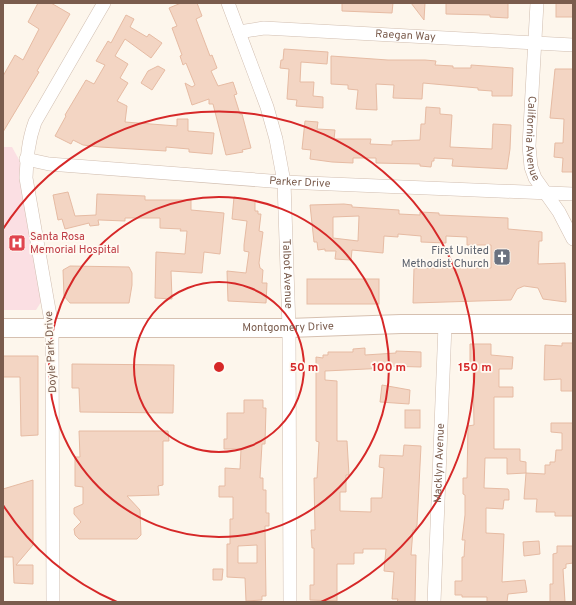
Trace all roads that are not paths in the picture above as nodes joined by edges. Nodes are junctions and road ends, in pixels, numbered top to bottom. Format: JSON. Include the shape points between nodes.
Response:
{"nodes":[{"id":1,"x":104,"y":3,"type":"edge"},
{"id":2,"x":228,"y":3,"type":"edge"},
{"id":3,"x":537,"y":3,"type":"edge"},
{"id":4,"x":239,"y":32,"type":"junction"},
{"id":5,"x":535,"y":43,"type":"junction"},
{"id":6,"x":573,"y":45,"type":"edge"},
{"id":7,"x":26,"y":159,"type":"junction"},
{"id":8,"x":284,"y":182,"type":"junction"},
{"id":9,"x":545,"y":191,"type":"junction"},
{"id":10,"x":573,"y":194,"type":"edge"},
{"id":11,"x":573,"y":239,"type":"edge"},
{"id":12,"x":573,"y":324,"type":"edge"},
{"id":13,"x":446,"y":325,"type":"junction"},
{"id":14,"x":52,"y":327,"type":"junction"},
{"id":15,"x":3,"y":328,"type":"edge"},
{"id":16,"x":289,"y":328,"type":"junction"},
{"id":17,"x":53,"y":602,"type":"edge"},
{"id":18,"x":290,"y":602,"type":"edge"},
{"id":19,"x":434,"y":602,"type":"edge"}],
"edges":[{"from":1,"to":7,"type":"street","name":"Doyle Park Drive","via":[[35,122]]},
{"from":2,"to":4,"type":"street","name":"Talbot Avenue"},
{"from":3,"to":5,"type":"street","name":"California Avenue"},
{"from":4,"to":5,"type":"street","name":"Raegan Way","via":[[264,28]]},
{"from":4,"to":8,"type":"street","name":"Talbot Avenue","via":[[267,107]]},
{"from":5,"to":6,"type":"street","name":"Raegan Way"},
{"from":5,"to":9,"type":"street","name":"California Avenue","via":[[529,146],[531,167],[535,178]]},
{"from":7,"to":8,"type":"street","name":"Parker Drive","via":[[48,164]]},
{"from":7,"to":14,"type":"street","name":"Doyle Park Drive","via":[[26,178]]},
{"from":8,"to":9,"type":"street","name":"Parker Drive"},
{"from":8,"to":16,"type":"street","name":"Talbot Avenue"},
{"from":9,"to":10,"type":"street","name":"Parker Drive"},
{"from":9,"to":11,"type":"street","name":"California Avenue"},
{"from":12,"to":13,"type":"main road","name":"Montgomery Drive"},
{"from":13,"to":16,"type":"main road","name":"Montgomery Drive"},
{"from":13,"to":19,"type":"street","name":"Macklyn Avenue"},
{"from":14,"to":15,"type":"main road","name":"Montgomery Drive"},
{"from":14,"to":16,"type":"main road","name":"Montgomery Drive"},
{"from":14,"to":17,"type":"street","name":"Doyle Park Drive"},
{"from":16,"to":18,"type":"street","name":"Talbot Avenue"}]}
